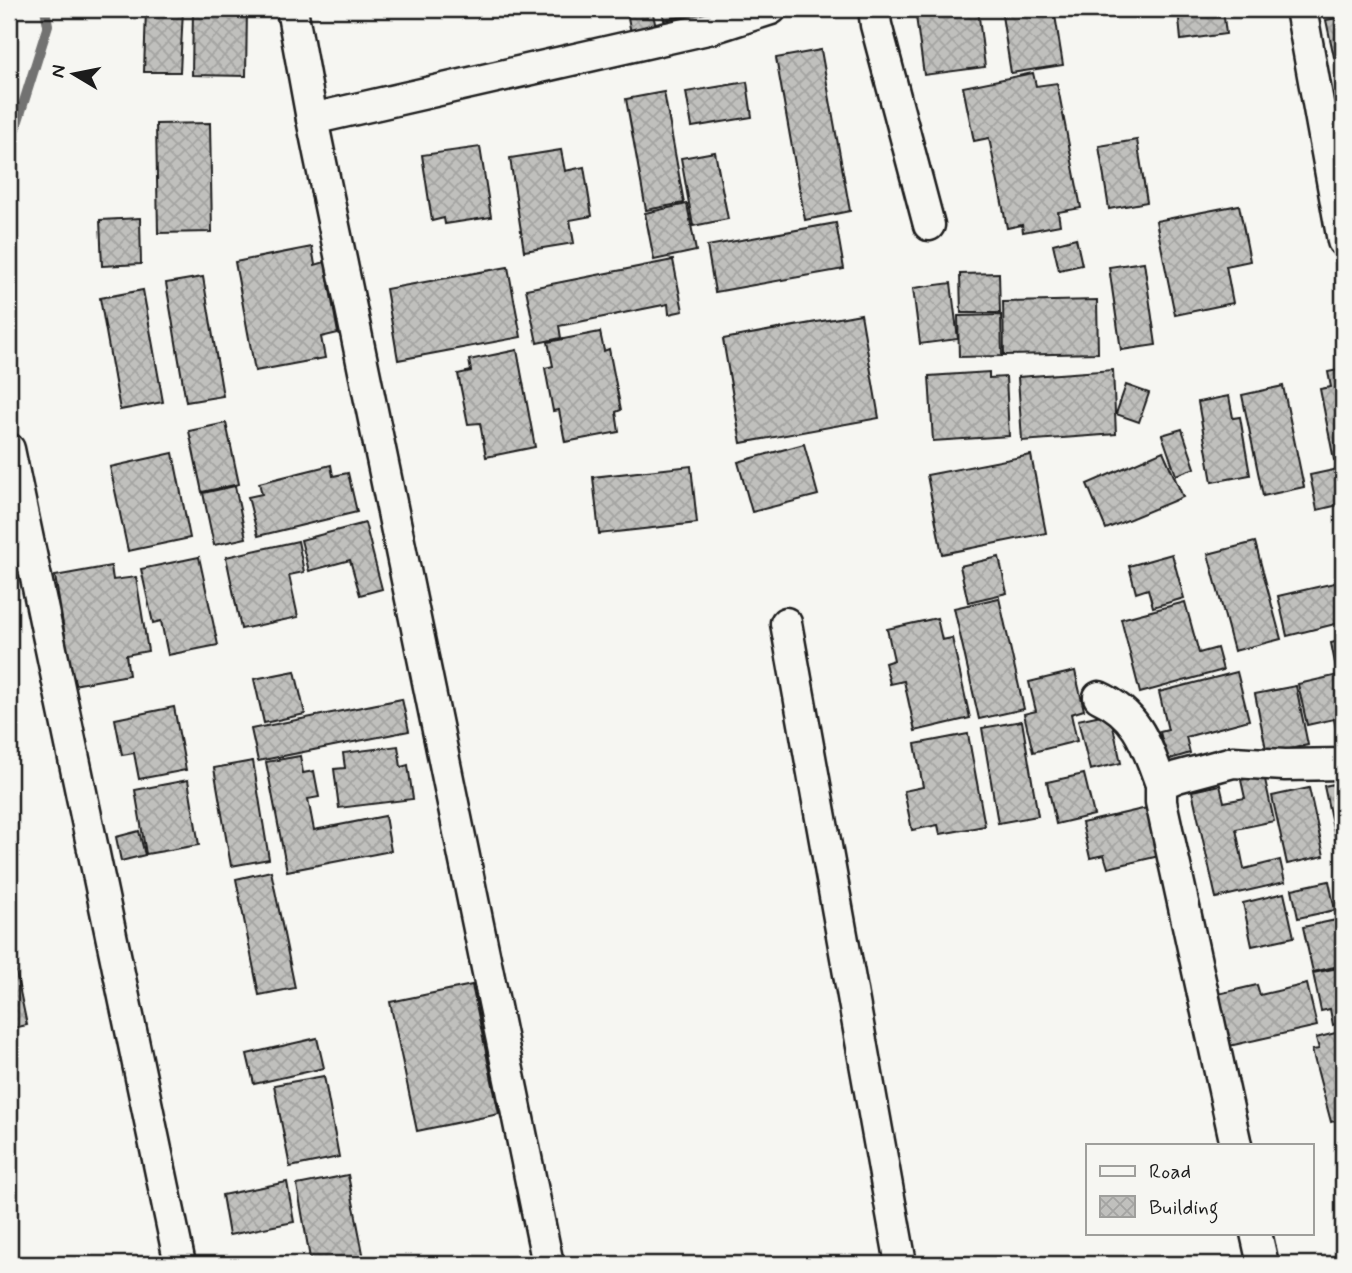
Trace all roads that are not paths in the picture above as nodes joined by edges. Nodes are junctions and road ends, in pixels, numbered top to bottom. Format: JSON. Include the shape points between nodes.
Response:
{"nodes":[{"id":1,"x":292,"y":9,"type":"edge"},
{"id":2,"x":771,"y":9,"type":"edge"},
{"id":3,"x":874,"y":9,"type":"edge"},
{"id":4,"x":1301,"y":9,"type":"edge"},
{"id":5,"x":312,"y":119,"type":"junction"},
{"id":6,"x":929,"y":225,"type":"dead end"},
{"id":7,"x":1343,"y":241,"type":"edge"},
{"id":8,"x":9,"y":449,"type":"edge"},
{"id":9,"x":786,"y":623,"type":"dead end"},
{"id":10,"x":1100,"y":698,"type":"dead end"},
{"id":11,"x":1343,"y":764,"type":"edge"},
{"id":12,"x":1161,"y":784,"type":"junction"},
{"id":13,"x":1236,"y":1144,"type":"edge"},
{"id":14,"x":1256,"y":1234,"type":"edge"},
{"id":15,"x":180,"y":1264,"type":"edge"},
{"id":16,"x":548,"y":1264,"type":"edge"},
{"id":17,"x":901,"y":1264,"type":"edge"},
{"id":18,"x":1263,"y":1264,"type":"edge"}],
"edges":[{"from":1,"to":5,"type":"street"},
{"from":2,"to":5,"type":"street","via":[[712,28]]},
{"from":3,"to":6,"type":"street"},
{"from":4,"to":7,"type":"street"},
{"from":5,"to":16,"type":"street"},
{"from":8,"to":15,"type":"street"},
{"from":9,"to":17,"type":"street"},
{"from":10,"to":12,"type":"street","via":[[1117,705],[1143,735]]},
{"from":11,"to":12,"type":"street","via":[[1233,762]]},
{"from":12,"to":13,"type":"street","via":[[1161,802]]},
{"from":14,"to":18,"type":"street"}]}
